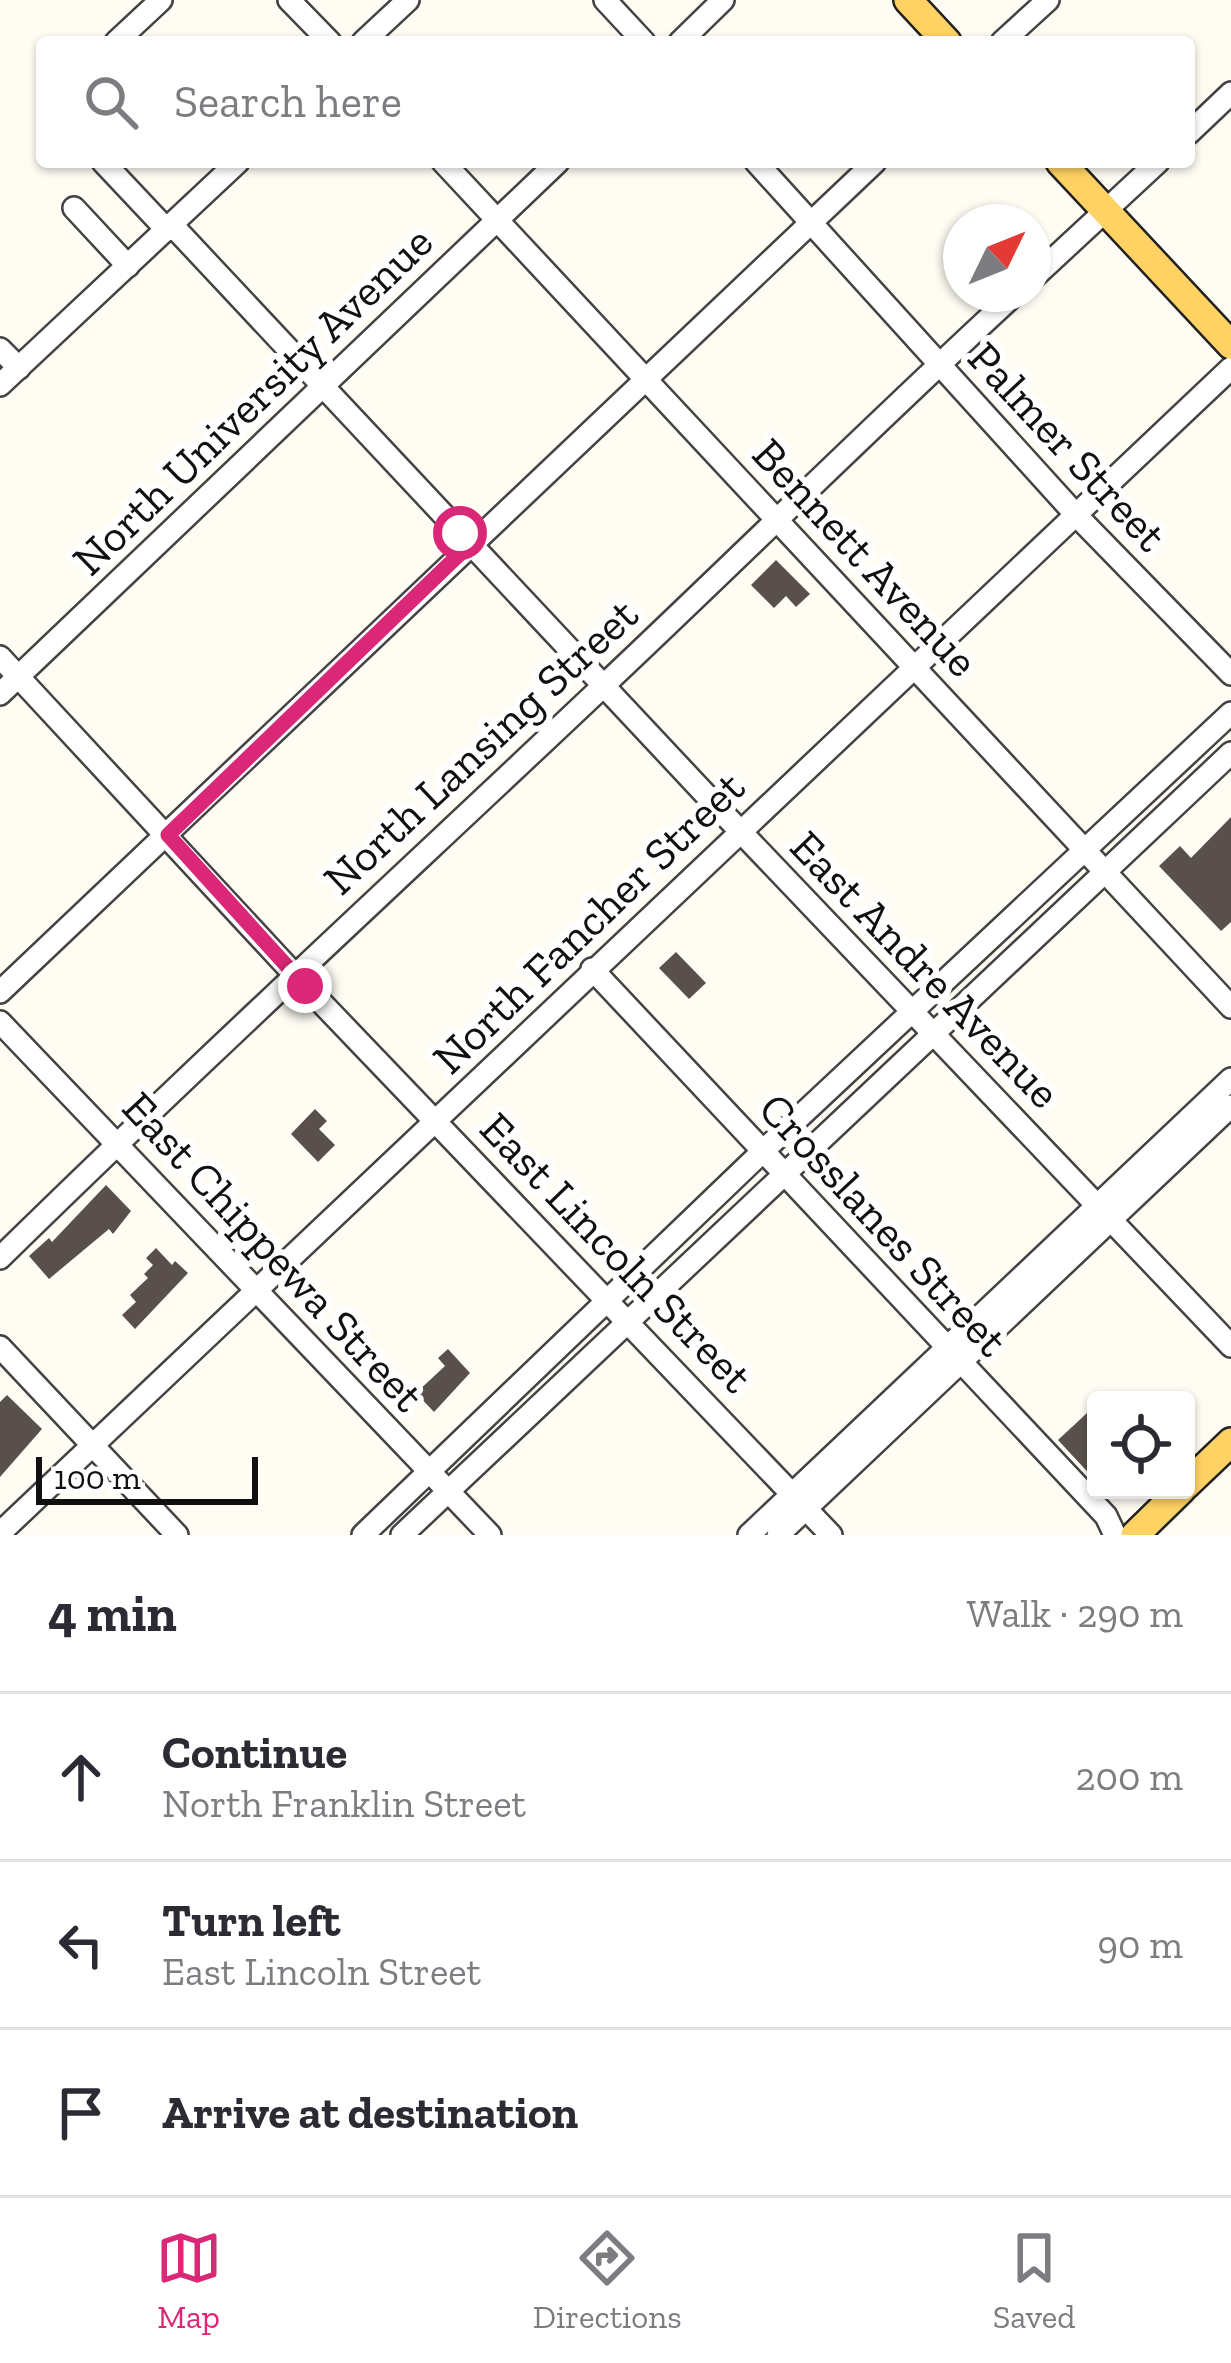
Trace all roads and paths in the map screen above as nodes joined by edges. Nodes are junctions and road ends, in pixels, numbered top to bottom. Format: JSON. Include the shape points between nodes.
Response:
{"nodes":[{"id":1,"x":161,"y":0,"type":"edge"},
{"id":2,"x":289,"y":0,"type":"edge"},
{"id":3,"x":407,"y":0,"type":"edge"},
{"id":4,"x":605,"y":0,"type":"edge"},
{"id":5,"x":723,"y":0,"type":"edge"},
{"id":6,"x":908,"y":0,"type":"edge"},
{"id":7,"x":1048,"y":0,"type":"edge"},
{"id":8,"x":122,"y":36,"type":"edge"},
{"id":9,"x":324,"y":36,"type":"edge"},
{"id":10,"x":369,"y":36,"type":"edge"},
{"id":11,"x":638,"y":36,"type":"edge"},
{"id":12,"x":686,"y":36,"type":"edge"},
{"id":13,"x":941,"y":36,"type":"edge"},
{"id":14,"x":1009,"y":36,"type":"edge"},
{"id":15,"x":1231,"y":93,"type":"edge"},
{"id":16,"x":1195,"y":127,"type":"edge"},
{"id":17,"x":109,"y":168,"type":"edge"},
{"id":18,"x":232,"y":168,"type":"edge"},
{"id":19,"x":448,"y":168,"type":"edge"},
{"id":20,"x":552,"y":168,"type":"edge"},
{"id":21,"x":762,"y":168,"type":"edge"},
{"id":22,"x":869,"y":168,"type":"edge"},
{"id":23,"x":1066,"y":168,"type":"edge"},
{"id":24,"x":1152,"y":168,"type":"edge"},
{"id":25,"x":74,"y":208,"type":"dead end"},
{"id":26,"x":1106,"y":211,"type":"junction"},
{"id":27,"x":498,"y":220,"type":"junction"},
{"id":28,"x":812,"y":222,"type":"junction"},
{"id":29,"x":170,"y":228,"type":"junction"},
{"id":30,"x":1051,"y":261,"type":"edge"},
{"id":31,"x":128,"y":266,"type":"junction"},
{"id":32,"x":996,"y":312,"type":"edge"},
{"id":33,"x":1231,"y":345,"type":"edge"},
{"id":34,"x":0,"y":349,"type":"edge"},
{"id":35,"x":939,"y":364,"type":"junction"},
{"id":36,"x":19,"y":368,"type":"junction"},
{"id":37,"x":1231,"y":368,"type":"edge"},
{"id":38,"x":645,"y":380,"type":"junction"},
{"id":39,"x":0,"y":385,"type":"edge"},
{"id":40,"x":324,"y":385,"type":"junction"},
{"id":41,"x":1077,"y":516,"type":"junction"},
{"id":42,"x":775,"y":518,"type":"junction"},
{"id":43,"x":470,"y":544,"type":"junction"},
{"id":44,"x":0,"y":657,"type":"edge"},
{"id":45,"x":916,"y":666,"type":"junction"},
{"id":46,"x":1231,"y":674,"type":"edge"},
{"id":47,"x":18,"y":677,"type":"junction"},
{"id":48,"x":604,"y":686,"type":"junction"},
{"id":49,"x":0,"y":694,"type":"edge"},
{"id":50,"x":1231,"y":713,"type":"edge"},
{"id":51,"x":1231,"y":753,"type":"edge"},
{"id":52,"x":740,"y":831,"type":"junction"},
{"id":53,"x":168,"y":835,"type":"junction"},
{"id":54,"x":1084,"y":849,"type":"junction"},
{"id":55,"x":1107,"y":872,"type":"junction"},
{"id":56,"x":592,"y":969,"type":"junction"},
{"id":57,"x":294,"y":974,"type":"junction"},
{"id":58,"x":0,"y":992,"type":"edge"},
{"id":59,"x":1231,"y":1007,"type":"edge"},
{"id":60,"x":915,"y":1012,"type":"junction"},
{"id":61,"x":0,"y":1022,"type":"edge"},
{"id":62,"x":934,"y":1031,"type":"junction"},
{"id":63,"x":1231,"y":1078,"type":"edge"},
{"id":64,"x":1231,"y":1106,"type":"edge"},
{"id":65,"x":437,"y":1120,"type":"junction"},
{"id":66,"x":118,"y":1142,"type":"junction"},
{"id":67,"x":762,"y":1152,"type":"junction"},
{"id":68,"x":783,"y":1174,"type":"junction"},
{"id":69,"x":1104,"y":1214,"type":"junction"},
{"id":70,"x":0,"y":1258,"type":"edge"},
{"id":71,"x":257,"y":1290,"type":"junction"},
{"id":72,"x":608,"y":1300,"type":"junction"},
{"id":73,"x":628,"y":1321,"type":"junction"},
{"id":74,"x":1231,"y":1346,"type":"edge"},
{"id":75,"x":0,"y":1347,"type":"edge"},
{"id":76,"x":955,"y":1356,"type":"junction"},
{"id":77,"x":1231,"y":1442,"type":"edge"},
{"id":78,"x":94,"y":1446,"type":"junction"},
{"id":79,"x":429,"y":1472,"type":"junction"},
{"id":80,"x":1195,"y":1477,"type":"edge"},
{"id":81,"x":448,"y":1492,"type":"junction"},
{"id":82,"x":1173,"y":1499,"type":"edge"},
{"id":83,"x":799,"y":1501,"type":"junction"},
{"id":84,"x":0,"y":1533,"type":"edge"},
{"id":85,"x":178,"y":1535,"type":"edge"},
{"id":86,"x":363,"y":1535,"type":"edge"},
{"id":87,"x":402,"y":1535,"type":"edge"},
{"id":88,"x":490,"y":1535,"type":"edge"},
{"id":89,"x":749,"y":1535,"type":"edge"},
{"id":90,"x":778,"y":1535,"type":"edge"},
{"id":91,"x":831,"y":1535,"type":"edge"},
{"id":92,"x":1115,"y":1535,"type":"edge"},
{"id":93,"x":1135,"y":1535,"type":"edge"}],
"edges":[{"from":1,"to":8,"type":"street"},
{"from":2,"to":9,"type":"street"},
{"from":3,"to":10,"type":"street"},
{"from":4,"to":11,"type":"street"},
{"from":5,"to":12,"type":"street"},
{"from":6,"to":13,"type":"main road"},
{"from":7,"to":14,"type":"street"},
{"from":15,"to":16,"type":"street"},
{"from":17,"to":29,"type":"street","name":"East Andre Avenue"},
{"from":18,"to":29,"type":"street"},
{"from":19,"to":27,"type":"street","name":"Bennett Avenue"},
{"from":20,"to":27,"type":"street","name":"North University Avenue"},
{"from":21,"to":28,"type":"street","name":"Palmer Street"},
{"from":22,"to":28,"type":"street"},
{"from":23,"to":26,"type":"main road"},
{"from":24,"to":26,"type":"street"},
{"from":25,"to":31,"type":"street"},
{"from":26,"to":30,"type":"street"},
{"from":26,"to":33,"type":"main road"},
{"from":27,"to":38,"type":"street","name":"Bennett Avenue"},
{"from":27,"to":40,"type":"street","name":"North University Avenue"},
{"from":28,"to":35,"type":"street","name":"Palmer Street"},
{"from":28,"to":38,"type":"street"},
{"from":29,"to":31,"type":"street"},
{"from":29,"to":40,"type":"street","name":"East Andre Avenue"},
{"from":31,"to":36,"type":"street"},
{"from":32,"to":35,"type":"street","name":"North Lansing Street"},
{"from":34,"to":36,"type":"street"},
{"from":35,"to":41,"type":"street","name":"Palmer Street"},
{"from":35,"to":42,"type":"street","name":"North Lansing Street"},
{"from":36,"to":39,"type":"street"},
{"from":37,"to":41,"type":"street","name":"North Fancher Street"},
{"from":38,"to":42,"type":"street","name":"Bennett Avenue"},
{"from":38,"to":43,"type":"street"},
{"from":40,"to":43,"type":"street","name":"East Andre Avenue"},
{"from":40,"to":47,"type":"street","name":"North University Avenue"},
{"from":41,"to":45,"type":"street","name":"North Fancher Street"},
{"from":41,"to":46,"type":"street","name":"Palmer Street"},
{"from":42,"to":45,"type":"street","name":"Bennett Avenue"},
{"from":42,"to":48,"type":"street","name":"North Lansing Street"},
{"from":43,"to":48,"type":"street","name":"East Andre Avenue"},
{"from":43,"to":53,"type":"street"},
{"from":44,"to":47,"type":"street","name":"East Lincoln Street"},
{"from":45,"to":52,"type":"street","name":"North Fancher Street"},
{"from":45,"to":54,"type":"street","name":"Bennett Avenue"},
{"from":47,"to":49,"type":"street","name":"North University Avenue"},
{"from":47,"to":53,"type":"street","name":"East Lincoln Street"},
{"from":48,"to":52,"type":"street","name":"East Andre Avenue"},
{"from":48,"to":57,"type":"street","name":"North Lansing Street"},
{"from":50,"to":54,"type":"street"},
{"from":51,"to":55,"type":"street"},
{"from":52,"to":56,"type":"street","name":"North Fancher Street"},
{"from":52,"to":60,"type":"street","name":"East Andre Avenue"},
{"from":53,"to":57,"type":"street","name":"East Lincoln Street"},
{"from":53,"to":58,"type":"street"},
{"from":54,"to":55,"type":"street","name":"Bennett Avenue"},
{"from":54,"to":60,"type":"street"},
{"from":55,"to":59,"type":"street","name":"Bennett Avenue"},
{"from":55,"to":62,"type":"street"},
{"from":56,"to":65,"type":"street","name":"North Fancher Street"},
{"from":56,"to":67,"type":"street","name":"Crosslanes Street"},
{"from":57,"to":65,"type":"street","name":"East Lincoln Street"},
{"from":57,"to":66,"type":"street","name":"North Lansing Street"},
{"from":60,"to":62,"type":"street","name":"East Andre Avenue"},
{"from":60,"to":67,"type":"street"},
{"from":61,"to":66,"type":"street","name":"East Chippewa Street"},
{"from":62,"to":68,"type":"street"},
{"from":62,"to":69,"type":"street","name":"East Andre Avenue"},
{"from":63,"to":69,"type":"street"},
{"from":64,"to":69,"type":"street"},
{"from":65,"to":71,"type":"street","name":"North Fancher Street"},
{"from":65,"to":72,"type":"street","name":"East Lincoln Street"},
{"from":66,"to":70,"type":"street","name":"North Lansing Street"},
{"from":66,"to":71,"type":"street","name":"East Chippewa Street"},
{"from":67,"to":68,"type":"street","name":"Crosslanes Street"},
{"from":67,"to":72,"type":"street"},
{"from":68,"to":73,"type":"street"},
{"from":68,"to":76,"type":"street","name":"Crosslanes Street"},
{"from":69,"to":74,"type":"street","name":"East Andre Avenue"},
{"from":69,"to":76,"type":"street"},
{"from":71,"to":78,"type":"street","name":"North Fancher Street"},
{"from":71,"to":79,"type":"street","name":"East Chippewa Street"},
{"from":72,"to":73,"type":"street","name":"East Lincoln Street"},
{"from":72,"to":79,"type":"street"},
{"from":73,"to":81,"type":"street"},
{"from":73,"to":83,"type":"street","name":"East Lincoln Street"},
{"from":75,"to":78,"type":"street"},
{"from":76,"to":83,"type":"street"},
{"from":76,"to":92,"type":"street","name":"Crosslanes Street"},
{"from":77,"to":80,"type":"main road"},
{"from":78,"to":84,"type":"street","name":"North Fancher Street"},
{"from":78,"to":85,"type":"street"},
{"from":79,"to":81,"type":"street","name":"East Chippewa Street"},
{"from":79,"to":86,"type":"street"},
{"from":81,"to":87,"type":"street"},
{"from":81,"to":88,"type":"street","name":"East Chippewa Street"},
{"from":82,"to":93,"type":"main road"},
{"from":83,"to":89,"type":"street"},
{"from":83,"to":90,"type":"street"},
{"from":83,"to":91,"type":"street","name":"East Lincoln Street"}]}
